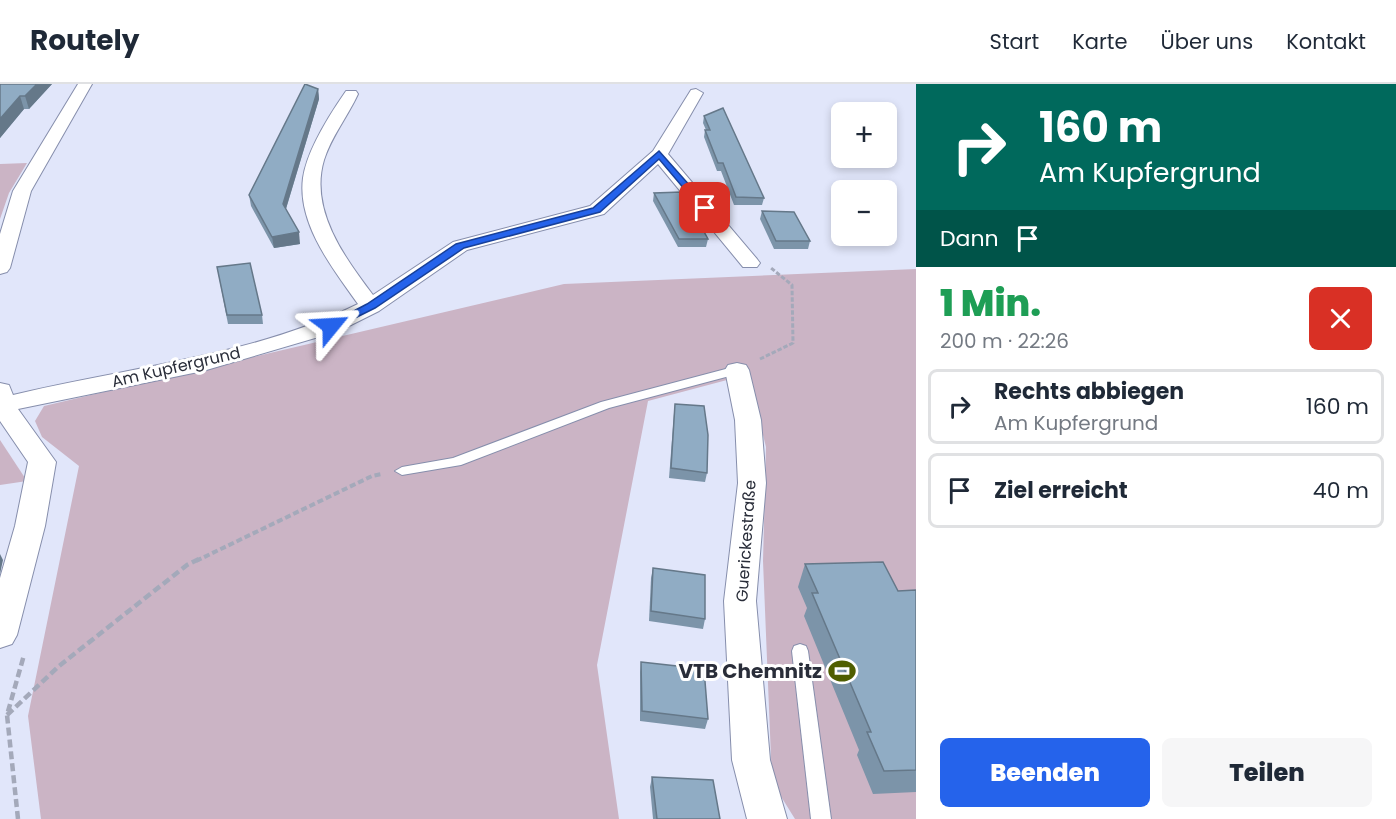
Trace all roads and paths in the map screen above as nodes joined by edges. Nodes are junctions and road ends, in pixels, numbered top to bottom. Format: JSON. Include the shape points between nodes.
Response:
{"nodes":[{"id":1,"x":85,"y":84,"type":"edge"},
{"id":2,"x":696,"y":93,"type":"dead end"},
{"id":3,"x":351,"y":94,"type":"dead end"},
{"id":4,"x":659,"y":154,"type":"junction"},
{"id":5,"x":750,"y":263,"type":"joint"},
{"id":6,"x":0,"y":268,"type":"edge"},
{"id":7,"x":371,"y":306,"type":"junction"},
{"id":8,"x":737,"y":370,"type":"junction"},
{"id":9,"x":1,"y":397,"type":"edge"},
{"id":10,"x":402,"y":471,"type":"joint"},
{"id":11,"x":0,"y":635,"type":"edge"},
{"id":12,"x":800,"y":651,"type":"dead end"},
{"id":13,"x":7,"y":715,"type":"dead end"},
{"id":14,"x":766,"y":819,"type":"edge"},
{"id":15,"x":821,"y":819,"type":"edge"}],
"edges":[{"from":1,"to":6,"type":"street","via":[[22,191]]},
{"from":2,"to":4,"type":"street","name":"Am Kupfergrund"},
{"from":3,"to":7,"type":"street","via":[[316,160],[311,188],[318,219],[338,263]]},
{"from":4,"to":5,"type":"street"},
{"from":4,"to":7,"type":"street","name":"Am Kupfergrund","via":[[597,210],[460,246]]},
{"from":5,"to":8,"type":"path","via":[[776,270],[792,285],[793,343]]},
{"from":7,"to":9,"type":"street","name":"Am Kupfergrund","via":[[331,326],[203,364],[55,392]]},
{"from":8,"to":10,"type":"lane","via":[[605,405],[456,462]]},
{"from":8,"to":14,"type":"street","name":"Guerickestraße","via":[[748,420],[752,483],[740,601],[751,760]]},
{"from":9,"to":11,"type":"street","via":[[42,462],[30,526]]},
{"from":10,"to":13,"type":"path","via":[[372,476],[187,565],[59,666]]},
{"from":12,"to":15,"type":"lane"}]}
